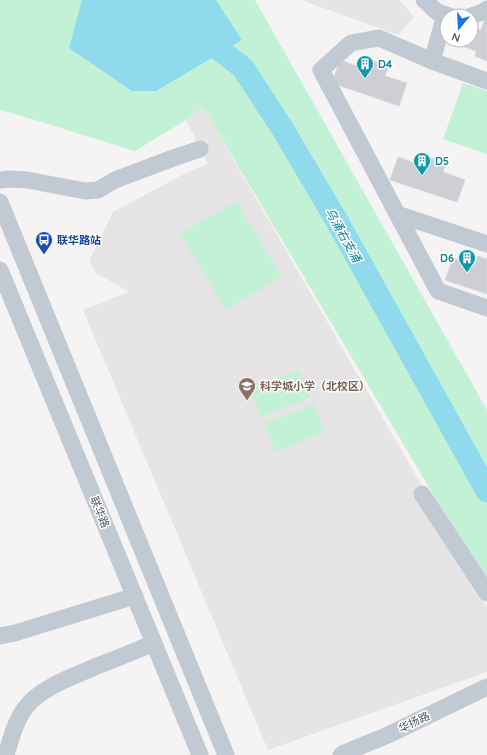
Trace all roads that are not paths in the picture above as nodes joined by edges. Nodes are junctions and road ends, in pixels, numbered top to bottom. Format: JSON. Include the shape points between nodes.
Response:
{"nodes":[{"id":1,"x":424,"y":0,"type":"edge"},
{"id":2,"x":439,"y":13,"type":"edge"},
{"id":3,"x":439,"y":41,"type":"edge"},
{"id":4,"x":432,"y":61,"type":"junction"},
{"id":5,"x":487,"y":81,"type":"edge"},
{"id":6,"x":200,"y":150,"type":"dead end"},
{"id":7,"x":0,"y":180,"type":"edge"},
{"id":8,"x":0,"y":202,"type":"edge"},
{"id":9,"x":397,"y":214,"type":"junction"},
{"id":10,"x":487,"y":244,"type":"edge"},
{"id":11,"x":0,"y":270,"type":"edge"},
{"id":12,"x":487,"y":308,"type":"edge"},
{"id":13,"x":422,"y":494,"type":"dead end"},
{"id":14,"x":487,"y":593,"type":"edge"},
{"id":15,"x":135,"y":596,"type":"junction"},
{"id":16,"x":0,"y":636,"type":"edge"},
{"id":17,"x":154,"y":643,"type":"junction"},
{"id":18,"x":487,"y":687,"type":"edge"},
{"id":19,"x":6,"y":755,"type":"edge"},
{"id":20,"x":200,"y":755,"type":"edge"},
{"id":21,"x":226,"y":755,"type":"edge"},
{"id":22,"x":341,"y":755,"type":"edge"}],
"edges":[{"from":1,"to":2,"type":"street"},
{"from":3,"to":4,"type":"street"},
{"from":4,"to":5,"type":"street"},
{"from":4,"to":9,"type":"street","via":[[379,38],[351,43],[321,70]]},
{"from":6,"to":7,"type":"street","via":[[115,180],[98,190],[85,191],[27,180]]},
{"from":8,"to":21,"type":"street"},
{"from":9,"to":10,"type":"street"},
{"from":9,"to":12,"type":"street","via":[[438,291]]},
{"from":11,"to":15,"type":"street","name":"联华路"},
{"from":13,"to":14,"type":"street"},
{"from":15,"to":16,"type":"street"},
{"from":15,"to":17,"type":"street","name":"联华路"},
{"from":17,"to":19,"type":"street","via":[[70,678],[34,699],[17,722]]},
{"from":17,"to":20,"type":"street","name":"联华路"},
{"from":18,"to":22,"type":"street","name":"华扬路"}]}
